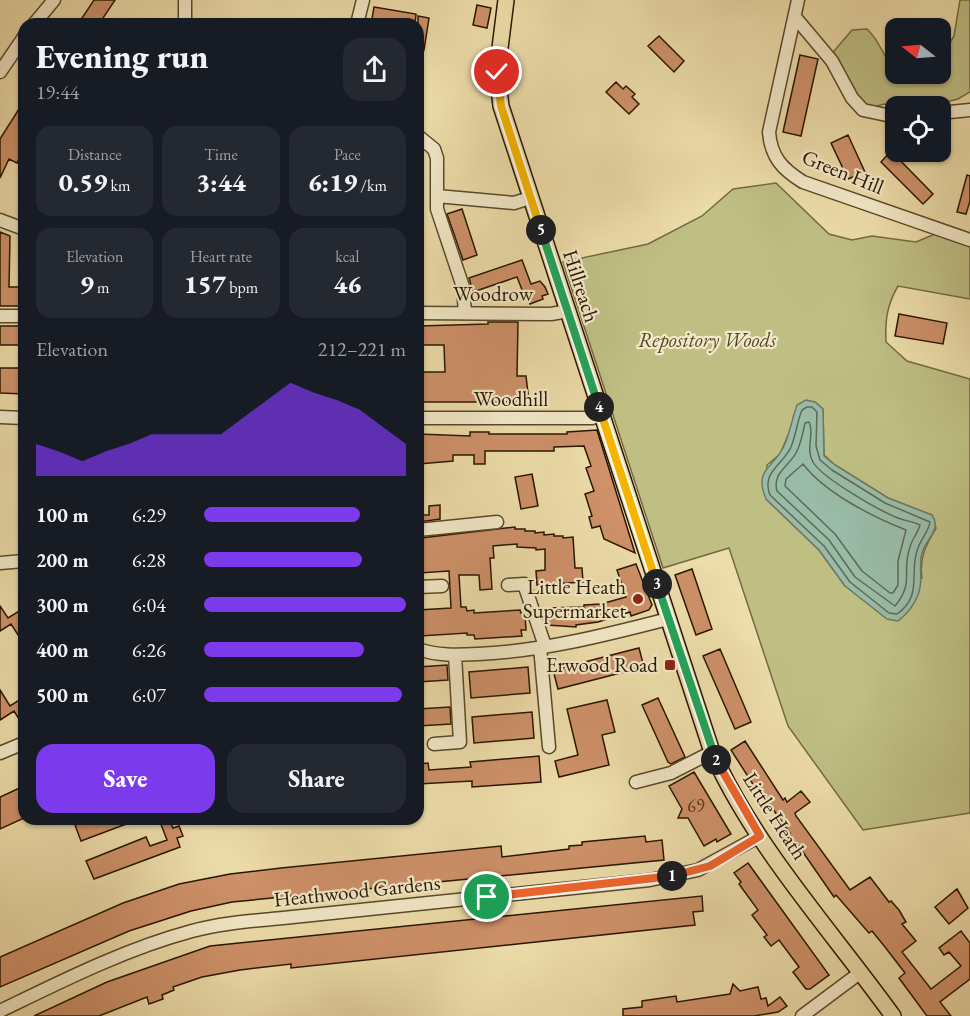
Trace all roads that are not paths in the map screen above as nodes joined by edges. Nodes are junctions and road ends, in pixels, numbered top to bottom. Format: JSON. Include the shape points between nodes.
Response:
{"nodes":[{"id":1,"x":54,"y":0,"type":"edge"},
{"id":2,"x":185,"y":0,"type":"edge"},
{"id":3,"x":363,"y":0,"type":"edge"},
{"id":4,"x":506,"y":0,"type":"edge"},
{"id":5,"x":798,"y":0,"type":"edge"},
{"id":6,"x":795,"y":17,"type":"junction"},
{"id":7,"x":39,"y":18,"type":"edge"},
{"id":8,"x":185,"y":18,"type":"edge"},
{"id":9,"x":358,"y":18,"type":"edge"},
{"id":10,"x":18,"y":46,"type":"edge"},
{"id":11,"x":0,"y":72,"type":"edge"},
{"id":12,"x":970,"y":110,"type":"edge"},
{"id":13,"x":951,"y":112,"type":"edge"},
{"id":14,"x":885,"y":115,"type":"edge"},
{"id":15,"x":424,"y":140,"type":"edge"},
{"id":16,"x":437,"y":196,"type":"junction"},
{"id":17,"x":530,"y":198,"type":"junction"},
{"id":18,"x":0,"y":220,"type":"edge"},
{"id":19,"x":18,"y":227,"type":"edge"},
{"id":20,"x":970,"y":240,"type":"edge"},
{"id":21,"x":568,"y":311,"type":"junction"},
{"id":22,"x":424,"y":313,"type":"edge"},
{"id":23,"x":465,"y":313,"type":"junction"},
{"id":24,"x":0,"y":316,"type":"edge"},
{"id":25,"x":18,"y":316,"type":"edge"},
{"id":26,"x":602,"y":415,"type":"junction"},
{"id":27,"x":0,"y":417,"type":"edge"},
{"id":28,"x":18,"y":417,"type":"edge"},
{"id":29,"x":424,"y":418,"type":"edge"},
{"id":30,"x":497,"y":522,"type":"dead end"},
{"id":31,"x":424,"y":529,"type":"edge"},
{"id":32,"x":645,"y":546,"type":"joint"},
{"id":33,"x":18,"y":562,"type":"edge"},
{"id":34,"x":0,"y":563,"type":"edge"},
{"id":35,"x":508,"y":585,"type":"dead end"},
{"id":36,"x":442,"y":586,"type":"dead end"},
{"id":37,"x":424,"y":587,"type":"edge"},
{"id":38,"x":668,"y":619,"type":"junction"},
{"id":39,"x":543,"y":647,"type":"junction"},
{"id":40,"x":424,"y":651,"type":"edge"},
{"id":41,"x":455,"y":655,"type":"junction"},
{"id":42,"x":434,"y":744,"type":"dead end"},
{"id":43,"x":18,"y":745,"type":"edge"},
{"id":44,"x":549,"y":747,"type":"dead end"},
{"id":45,"x":712,"y":752,"type":"junction"},
{"id":46,"x":0,"y":753,"type":"edge"},
{"id":47,"x":636,"y":782,"type":"dead end"},
{"id":48,"x":760,"y":836,"type":"junction"},
{"id":49,"x":861,"y":972,"type":"junction"},
{"id":50,"x":0,"y":1011,"type":"edge"},
{"id":51,"x":802,"y":1016,"type":"edge"},
{"id":52,"x":893,"y":1016,"type":"edge"}],
"edges":[{"from":1,"to":7,"type":"street"},
{"from":2,"to":8,"type":"street"},
{"from":3,"to":9,"type":"street"},
{"from":4,"to":17,"type":"main road","name":"Hillreach","via":[[498,53],[498,88]]},
{"from":5,"to":6,"type":"street","name":"Green Hill"},
{"from":6,"to":14,"type":"street","via":[[832,61],[863,110]]},
{"from":6,"to":20,"type":"street","name":"Green Hill","via":[[769,132],[770,149],[778,162],[803,182]]},
{"from":10,"to":11,"type":"street"},
{"from":12,"to":13,"type":"street"},
{"from":15,"to":16,"type":"street","via":[[434,148]]},
{"from":16,"to":17,"type":"street","via":[[514,202]]},
{"from":16,"to":23,"type":"street","via":[[437,209],[463,286]]},
{"from":17,"to":21,"type":"main road","name":"Hillreach"},
{"from":18,"to":19,"type":"street"},
{"from":21,"to":23,"type":"street","name":"Woodrow"},
{"from":21,"to":26,"type":"main road","name":"Hillreach"},
{"from":22,"to":23,"type":"street","name":"Woodrow"},
{"from":24,"to":25,"type":"street"},
{"from":26,"to":29,"type":"street","name":"Woodhill"},
{"from":26,"to":32,"type":"main road","name":"Hillreach"},
{"from":27,"to":28,"type":"street"},
{"from":30,"to":31,"type":"street"},
{"from":32,"to":38,"type":"main road","name":"Little Heath"},
{"from":33,"to":34,"type":"street"},
{"from":35,"to":39,"type":"street","via":[[524,584]]},
{"from":36,"to":37,"type":"street"},
{"from":38,"to":39,"type":"street"},
{"from":38,"to":45,"type":"main road","name":"Little Heath"},
{"from":39,"to":41,"type":"street"},
{"from":39,"to":44,"type":"street"},
{"from":40,"to":41,"type":"street"},
{"from":41,"to":42,"type":"street","via":[[460,742]]},
{"from":43,"to":46,"type":"street"},
{"from":45,"to":47,"type":"street","via":[[670,773]]},
{"from":45,"to":48,"type":"main road","name":"Little Heath"},
{"from":48,"to":49,"type":"main road","name":"Little Heath"},
{"from":48,"to":50,"type":"street","name":"Heathwood Gardens","via":[[698,870],[650,880],[191,931],[85,970]]},
{"from":49,"to":51,"type":"street"},
{"from":49,"to":52,"type":"main road","name":"Little Heath"}]}
